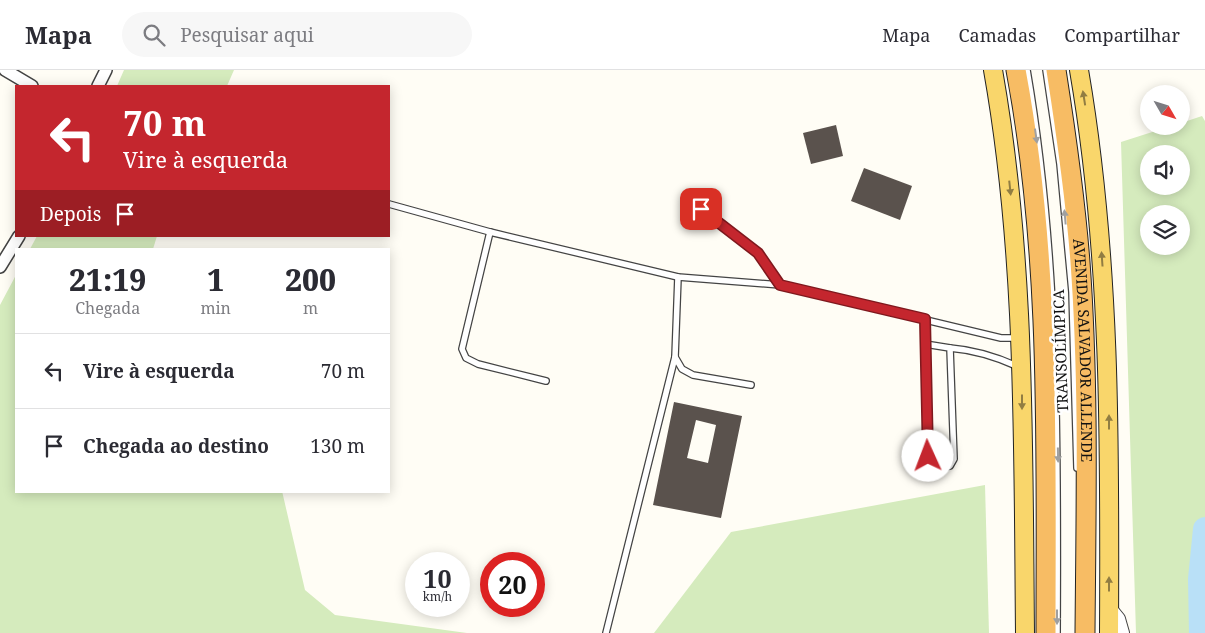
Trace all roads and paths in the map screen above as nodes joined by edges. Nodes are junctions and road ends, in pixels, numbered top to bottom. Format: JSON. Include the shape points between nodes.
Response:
{"nodes":[{"id":1,"x":5,"y":70,"type":"edge"},
{"id":2,"x":106,"y":70,"type":"edge"},
{"id":3,"x":993,"y":70,"type":"edge"},
{"id":4,"x":1016,"y":70,"type":"edge"},
{"id":5,"x":1027,"y":70,"type":"edge"},
{"id":6,"x":1046,"y":70,"type":"edge"},
{"id":7,"x":1056,"y":70,"type":"edge"},
{"id":8,"x":1080,"y":70,"type":"edge"},
{"id":9,"x":30,"y":85,"type":"edge"},
{"id":10,"x":98,"y":85,"type":"edge"},
{"id":11,"x":390,"y":204,"type":"edge"},
{"id":12,"x":701,"y":209,"type":"dead end"},
{"id":13,"x":490,"y":232,"type":"junction"},
{"id":14,"x":18,"y":237,"type":"edge"},
{"id":15,"x":0,"y":266,"type":"edge"},
{"id":16,"x":678,"y":277,"type":"junction"},
{"id":17,"x":780,"y":285,"type":"junction"},
{"id":18,"x":925,"y":319,"type":"junction"},
{"id":19,"x":1021,"y":338,"type":"junction"},
{"id":20,"x":925,"y":344,"type":"junction"},
{"id":21,"x":950,"y":348,"type":"junction"},
{"id":22,"x":675,"y":357,"type":"junction"},
{"id":23,"x":1022,"y":369,"type":"junction"},
{"id":24,"x":546,"y":381,"type":"dead end"},
{"id":25,"x":751,"y":385,"type":"dead end"},
{"id":26,"x":1077,"y":474,"type":"dead end"},
{"id":27,"x":1109,"y":608,"type":"junction"},
{"id":28,"x":606,"y":633,"type":"edge"},
{"id":29,"x":1025,"y":633,"type":"edge"},
{"id":30,"x":1046,"y":633,"type":"edge"},
{"id":31,"x":1057,"y":633,"type":"edge"},
{"id":32,"x":1085,"y":633,"type":"edge"},
{"id":33,"x":1109,"y":633,"type":"edge"},
{"id":34,"x":1122,"y":633,"type":"edge"}],
"edges":[{"from":1,"to":9,"type":"street"},
{"from":2,"to":10,"type":"street"},
{"from":3,"to":19,"type":"main road","one_way":true,"via":[[1014,223]]},
{"from":4,"to":30,"type":"highway","via":[[1031,165],[1042,279]]},
{"from":5,"to":31,"type":"lane","name":"TRANSOLÍMPICA","one_way":true,"via":[[1048,229],[1054,313],[1058,469]]},
{"from":26,"to":6,"type":"lane","name":"TRANSOLÍMPICA","one_way":true,"via":[[1072,292],[1060,164]]},
{"from":7,"to":32,"type":"highway","name":"AVENIDA SALVADOR ALLENDE","via":[[1071,162],[1080,263],[1084,361]]},
{"from":27,"to":8,"type":"main road","name":"AVENIDA SALVADOR ALLENDE","one_way":true,"via":[[1108,348],[1096,182]]},
{"from":11,"to":13,"type":"lane"},
{"from":12,"to":17,"type":"lane","via":[[758,253]]},
{"from":13,"to":16,"type":"lane"},
{"from":13,"to":24,"type":"lane","via":[[462,349],[466,358],[478,364]]},
{"from":14,"to":15,"type":"street"},
{"from":16,"to":17,"type":"lane"},
{"from":16,"to":22,"type":"lane"},
{"from":17,"to":18,"type":"lane"},
{"from":18,"to":19,"type":"lane","via":[[1001,338]]},
{"from":18,"to":20,"type":"lane"},
{"from":19,"to":23,"type":"main road"},
{"from":20,"to":21,"type":"lane"},
{"from":20,"to":21,"type":"lane","via":[[928,456],[932,464],[942,469],[950,466],[954,459]]},
{"from":21,"to":23,"type":"lane","via":[[970,349]]},
{"from":22,"to":25,"type":"lane","via":[[682,369],[693,375]]},
{"from":22,"to":28,"type":"lane"},
{"from":23,"to":29,"type":"main road","one_way":true},
{"from":27,"to":33,"type":"main road","name":"AVENIDA SALVADOR ALLENDE"},
{"from":27,"to":34,"type":"street","via":[[1118,619]]}]}
